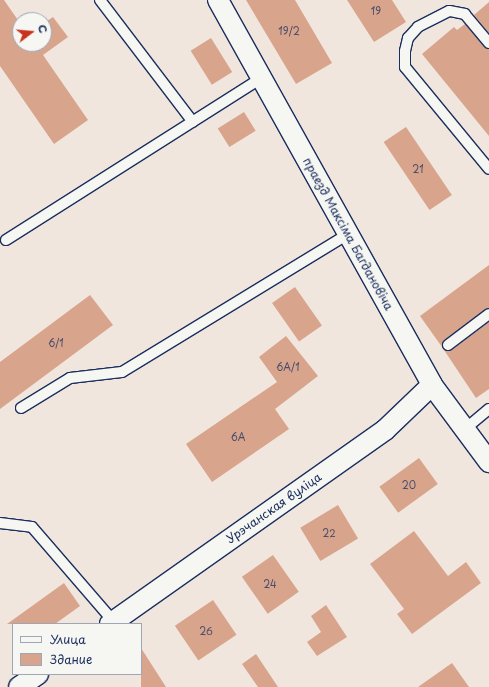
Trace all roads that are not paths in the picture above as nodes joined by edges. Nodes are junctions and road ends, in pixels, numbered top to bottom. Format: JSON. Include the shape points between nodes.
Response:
{"nodes":[{"id":1,"x":100,"y":0,"type":"edge"},
{"id":2,"x":218,"y":0,"type":"edge"},
{"id":3,"x":489,"y":43,"type":"edge"},
{"id":4,"x":261,"y":78,"type":"junction"},
{"id":5,"x":193,"y":122,"type":"junction"},
{"id":6,"x":489,"y":169,"type":"edge"},
{"id":7,"x":348,"y":234,"type":"junction"},
{"id":8,"x":6,"y":240,"type":"dead end"},
{"id":9,"x":489,"y":314,"type":"edge"},
{"id":10,"x":448,"y":345,"type":"dead end"},
{"id":11,"x":432,"y":385,"type":"junction"},
{"id":12,"x":21,"y":408,"type":"dead end"},
{"id":13,"x":489,"y":409,"type":"edge"},
{"id":14,"x":465,"y":429,"type":"junction"},
{"id":15,"x":489,"y":462,"type":"edge"},
{"id":16,"x":0,"y":523,"type":"edge"},
{"id":17,"x":112,"y":623,"type":"edge"},
{"id":18,"x":37,"y":675,"type":"edge"},
{"id":19,"x":19,"y":687,"type":"edge"}],
"edges":[{"from":1,"to":5,"type":"lane"},
{"from":2,"to":4,"type":"street","name":"праезд Максіма Багдановіча"},
{"from":3,"to":6,"type":"lane","via":[[465,14],[449,11],[418,27],[408,38],[405,51],[405,67]]},
{"from":4,"to":5,"type":"lane"},
{"from":4,"to":7,"type":"street","name":"праезд Максіма Багдановіча"},
{"from":5,"to":8,"type":"lane"},
{"from":7,"to":11,"type":"street","name":"праезд Максіма Багдановіча"},
{"from":7,"to":12,"type":"lane","via":[[122,372],[70,378]]},
{"from":9,"to":10,"type":"lane"},
{"from":11,"to":14,"type":"street","name":"праезд Максіма Багдановіча"},
{"from":11,"to":17,"type":"street","name":"Урэчанская вуліца","via":[[385,430]]},
{"from":13,"to":14,"type":"lane"},
{"from":14,"to":15,"type":"street","name":"праезд Максіма Багдановіча"},
{"from":16,"to":17,"type":"lane","via":[[32,526]]},
{"from":18,"to":19,"type":"street"}]}
